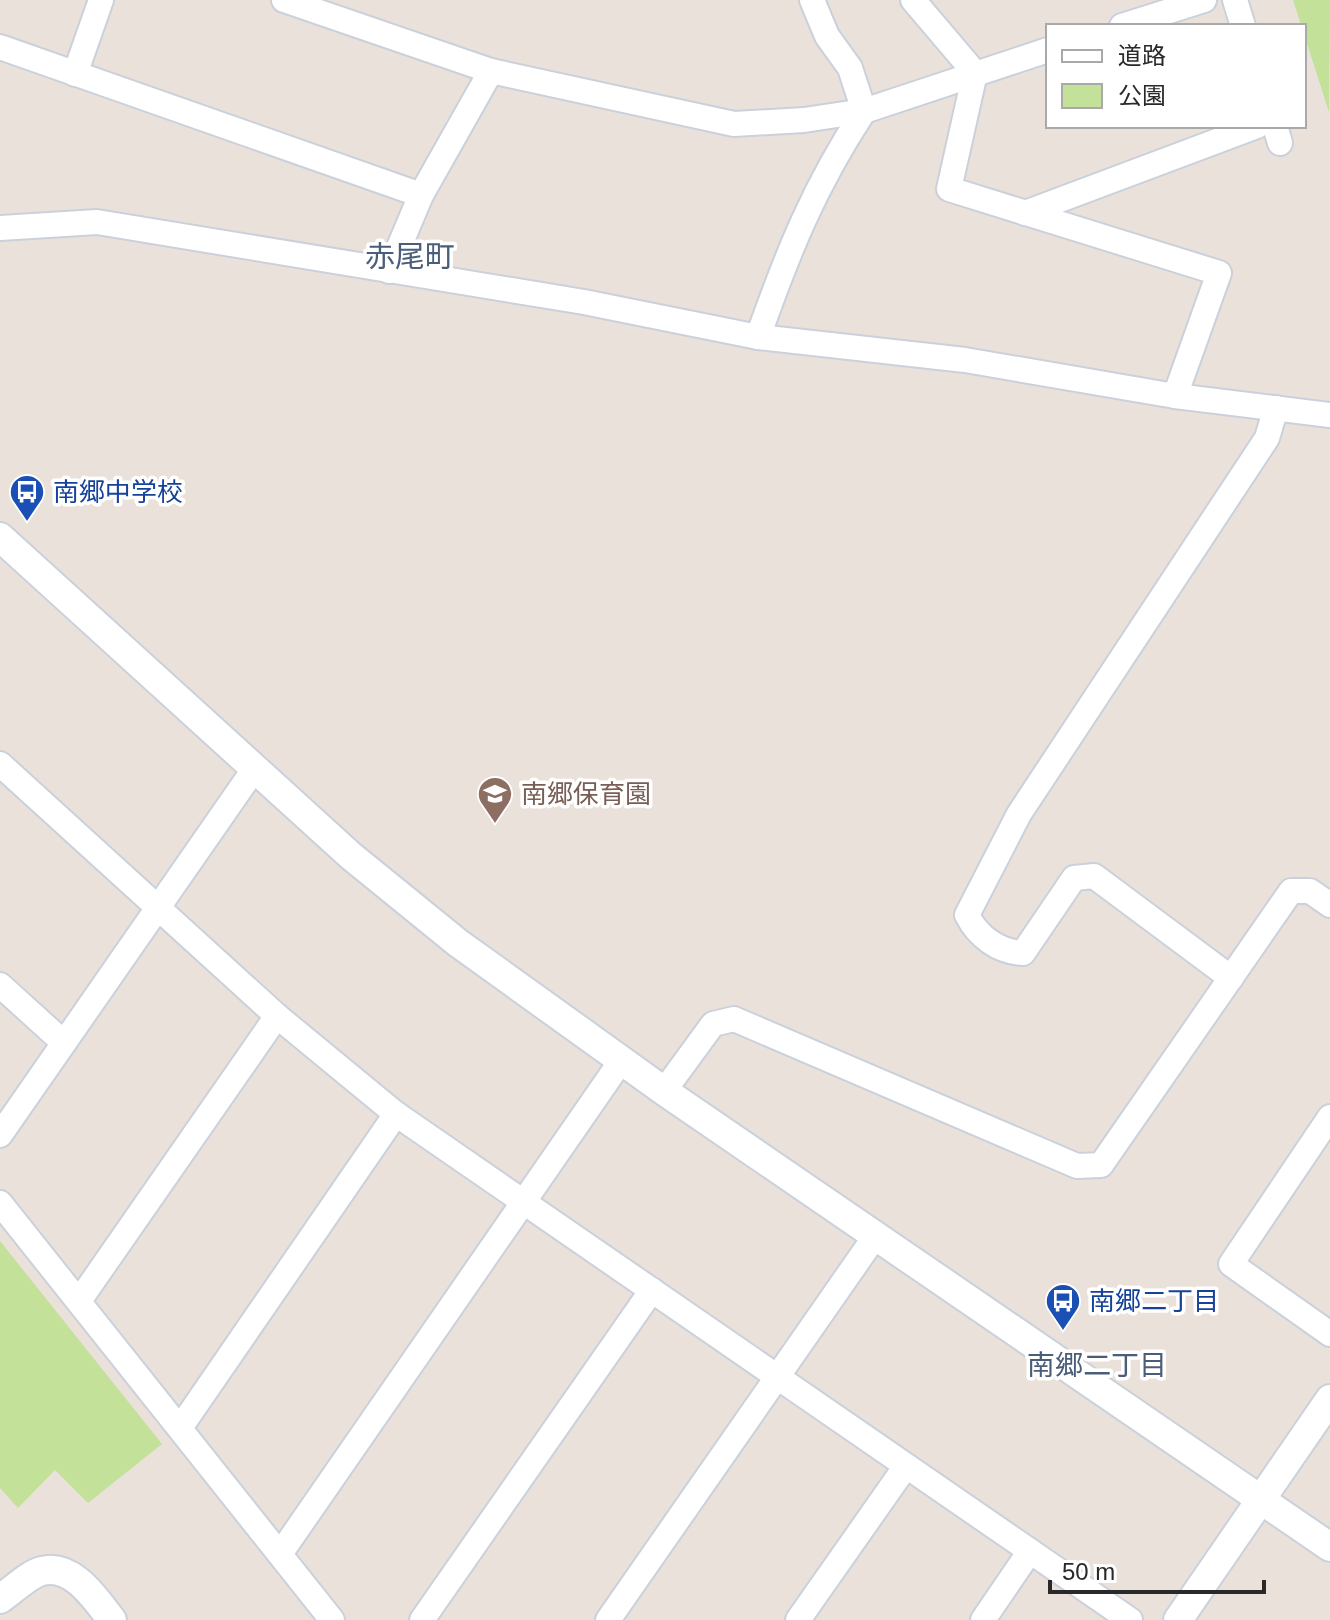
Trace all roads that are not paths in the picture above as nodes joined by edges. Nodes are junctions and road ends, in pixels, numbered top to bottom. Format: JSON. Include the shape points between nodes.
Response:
{"nodes":[{"id":1,"x":101,"y":0,"type":"edge"},
{"id":2,"x":284,"y":0,"type":"edge"},
{"id":3,"x":812,"y":0,"type":"edge"},
{"id":4,"x":913,"y":0,"type":"edge"},
{"id":5,"x":1204,"y":0,"type":"edge"},
{"id":6,"x":1235,"y":0,"type":"edge"},
{"id":7,"x":1128,"y":24,"type":"edge"},
{"id":8,"x":1242,"y":24,"type":"edge"},
{"id":9,"x":0,"y":47,"type":"edge"},
{"id":10,"x":1046,"y":51,"type":"edge"},
{"id":11,"x":491,"y":71,"type":"junction"},
{"id":12,"x":975,"y":73,"type":"junction"},
{"id":13,"x":75,"y":74,"type":"junction"},
{"id":14,"x":864,"y":111,"type":"junction"},
{"id":15,"x":1252,"y":128,"type":"edge"},
{"id":16,"x":421,"y":195,"type":"junction"},
{"id":17,"x":1025,"y":213,"type":"junction"},
{"id":18,"x":0,"y":228,"type":"edge"},
{"id":19,"x":389,"y":271,"type":"junction"},
{"id":20,"x":758,"y":337,"type":"junction"},
{"id":21,"x":1175,"y":396,"type":"junction"},
{"id":22,"x":1276,"y":408,"type":"junction"},
{"id":23,"x":1330,"y":415,"type":"edge"},
{"id":24,"x":0,"y":537,"type":"edge"},
{"id":25,"x":0,"y":764,"type":"edge"},
{"id":26,"x":255,"y":768,"type":"junction"},
{"id":27,"x":1330,"y":905,"type":"edge"},
{"id":28,"x":157,"y":908,"type":"junction"},
{"id":29,"x":1231,"y":978,"type":"junction"},
{"id":30,"x":0,"y":985,"type":"edge"},
{"id":31,"x":277,"y":1016,"type":"junction"},
{"id":32,"x":64,"y":1043,"type":"junction"},
{"id":33,"x":621,"y":1061,"type":"junction"},
{"id":34,"x":664,"y":1091,"type":"junction"},
{"id":35,"x":396,"y":1114,"type":"junction"},
{"id":36,"x":1330,"y":1117,"type":"edge"},
{"id":37,"x":0,"y":1135,"type":"edge"},
{"id":38,"x":523,"y":1202,"type":"junction"},
{"id":39,"x":0,"y":1203,"type":"edge"},
{"id":40,"x":876,"y":1235,"type":"junction"},
{"id":41,"x":652,"y":1290,"type":"junction"},
{"id":42,"x":79,"y":1301,"type":"junction"},
{"id":43,"x":1330,"y":1334,"type":"edge"},
{"id":44,"x":777,"y":1377,"type":"junction"},
{"id":45,"x":1330,"y":1399,"type":"edge"},
{"id":46,"x":180,"y":1428,"type":"junction"},
{"id":47,"x":906,"y":1466,"type":"junction"},
{"id":48,"x":1261,"y":1500,"type":"junction"},
{"id":49,"x":1330,"y":1547,"type":"edge"},
{"id":50,"x":1030,"y":1551,"type":"junction"},
{"id":51,"x":280,"y":1554,"type":"junction"},
{"id":52,"x":0,"y":1599,"type":"edge"},
{"id":53,"x":112,"y":1620,"type":"edge"},
{"id":54,"x":332,"y":1620,"type":"edge"},
{"id":55,"x":422,"y":1620,"type":"edge"},
{"id":56,"x":608,"y":1620,"type":"edge"},
{"id":57,"x":798,"y":1620,"type":"edge"},
{"id":58,"x":983,"y":1620,"type":"edge"},
{"id":59,"x":1130,"y":1620,"type":"edge"},
{"id":60,"x":1178,"y":1620,"type":"edge"}],
"edges":[{"from":1,"to":13,"type":"street"},
{"from":2,"to":11,"type":"street"},
{"from":3,"to":14,"type":"street","via":[[827,36],[850,68]]},
{"from":4,"to":12,"type":"street"},
{"from":5,"to":7,"type":"street"},
{"from":6,"to":8,"type":"street"},
{"from":9,"to":13,"type":"street"},
{"from":10,"to":12,"type":"street"},
{"from":11,"to":14,"type":"street","via":[[734,124]]},
{"from":11,"to":16,"type":"street"},
{"from":12,"to":14,"type":"street"},
{"from":12,"to":17,"type":"street","via":[[949,189]]},
{"from":13,"to":16,"type":"street"},
{"from":14,"to":20,"type":"street","via":[[827,166],[790,246]]},
{"from":15,"to":17,"type":"street"},
{"from":16,"to":19,"type":"street"},
{"from":17,"to":21,"type":"street","via":[[1219,273]]},
{"from":18,"to":19,"type":"street","via":[[97,222]]},
{"from":19,"to":20,"type":"street"},
{"from":20,"to":21,"type":"street","via":[[965,360]]},
{"from":21,"to":22,"type":"street"},
{"from":22,"to":23,"type":"street"},
{"from":22,"to":29,"type":"street","via":[[1267,438],[1019,814],[967,915],[974,930],[996,945],[1023,953],[1074,878],[1094,876]]},
{"from":24,"to":26,"type":"street"},
{"from":25,"to":28,"type":"street"},
{"from":26,"to":28,"type":"street"},
{"from":26,"to":33,"type":"street","via":[[458,943]]},
{"from":27,"to":29,"type":"street","via":[[1310,891],[1291,891]]},
{"from":28,"to":31,"type":"street"},
{"from":28,"to":32,"type":"street"},
{"from":29,"to":34,"type":"street","via":[[1101,1165],[1077,1166],[734,1019],[713,1024]]},
{"from":30,"to":32,"type":"street"},
{"from":31,"to":35,"type":"street"},
{"from":31,"to":42,"type":"street"},
{"from":32,"to":37,"type":"street"},
{"from":33,"to":34,"type":"street"},
{"from":33,"to":38,"type":"street"},
{"from":34,"to":40,"type":"street"},
{"from":35,"to":38,"type":"street"},
{"from":35,"to":46,"type":"street"},
{"from":36,"to":43,"type":"street","via":[[1231,1264]]},
{"from":38,"to":41,"type":"street"},
{"from":38,"to":51,"type":"street"},
{"from":39,"to":42,"type":"street"},
{"from":40,"to":44,"type":"street"},
{"from":40,"to":48,"type":"street"},
{"from":41,"to":44,"type":"street"},
{"from":41,"to":55,"type":"street"},
{"from":42,"to":46,"type":"street"},
{"from":44,"to":47,"type":"street"},
{"from":44,"to":56,"type":"street"},
{"from":45,"to":48,"type":"street"},
{"from":46,"to":51,"type":"street"},
{"from":47,"to":50,"type":"street"},
{"from":47,"to":57,"type":"street"},
{"from":48,"to":49,"type":"street"},
{"from":48,"to":60,"type":"street"},
{"from":50,"to":58,"type":"street"},
{"from":50,"to":59,"type":"street"},
{"from":51,"to":54,"type":"street"},
{"from":52,"to":53,"type":"street","via":[[40,1571],[58,1570],[74,1578]]}]}
